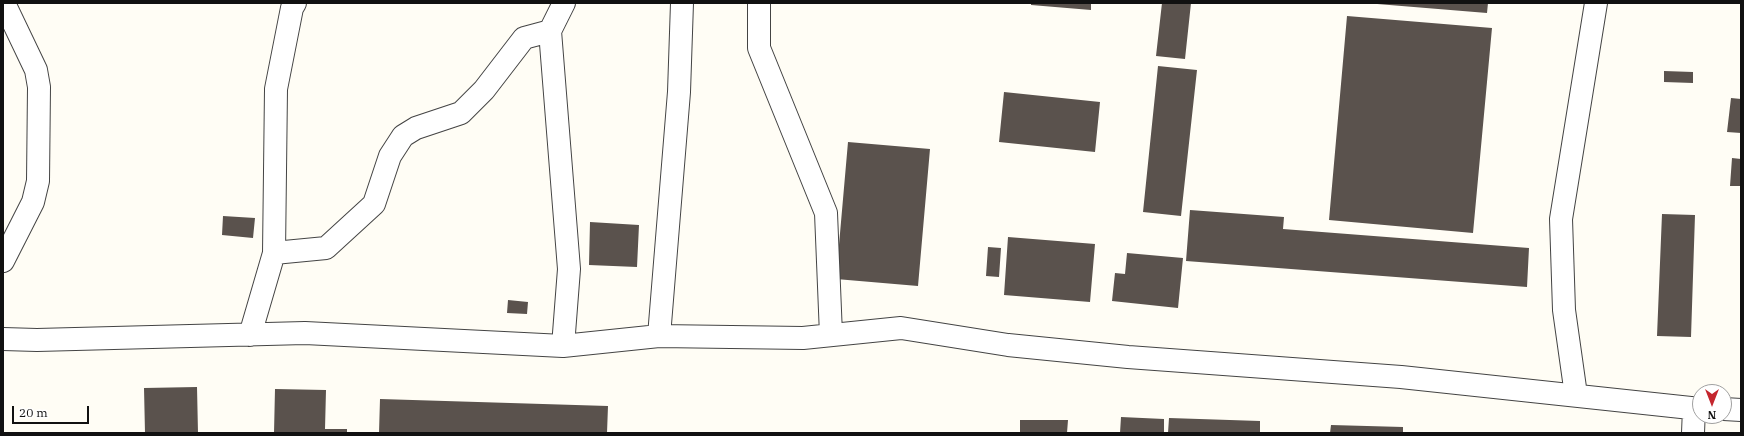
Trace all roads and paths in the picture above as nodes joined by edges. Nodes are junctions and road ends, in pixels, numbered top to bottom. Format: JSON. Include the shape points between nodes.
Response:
{"nodes":[{"id":1,"x":4,"y":3,"type":"edge"},
{"id":2,"x":295,"y":3,"type":"edge"},
{"id":3,"x":564,"y":3,"type":"edge"},
{"id":4,"x":682,"y":3,"type":"edge"},
{"id":5,"x":759,"y":3,"type":"edge"},
{"id":6,"x":1596,"y":3,"type":"edge"},
{"id":7,"x":550,"y":31,"type":"junction"},
{"id":8,"x":274,"y":253,"type":"junction"},
{"id":9,"x":3,"y":261,"type":"edge"},
{"id":10,"x":250,"y":335,"type":"junction"},
{"id":11,"x":831,"y":335,"type":"junction"},
{"id":12,"x":659,"y":336,"type":"junction"},
{"id":13,"x":3,"y":339,"type":"edge"},
{"id":14,"x":563,"y":346,"type":"junction"},
{"id":15,"x":1576,"y":395,"type":"junction"},
{"id":16,"x":1692,"y":407,"type":"edge"}],
"edges":[{"from":1,"to":9,"type":"lane","via":[[36,70],[39,87],[38,181],[33,202]]},
{"from":2,"to":8,"type":"lane","via":[[276,89]]},
{"from":3,"to":7,"type":"lane"},
{"from":4,"to":12,"type":"lane","via":[[679,92]]},
{"from":5,"to":11,"type":"lane","via":[[759,48],[826,213]]},
{"from":6,"to":15,"type":"lane","via":[[1562,219],[1564,310]]},
{"from":7,"to":8,"type":"lane","via":[[524,38],[484,90],[461,113],[416,128],[403,136],[390,156],[374,204],[326,248]]},
{"from":7,"to":14,"type":"lane","via":[[569,269]]},
{"from":8,"to":10,"type":"lane"},
{"from":10,"to":13,"type":"lane"},
{"from":10,"to":14,"type":"lane","via":[[305,333]]},
{"from":11,"to":12,"type":"lane","via":[[803,338]]},
{"from":11,"to":15,"type":"lane","via":[[901,328],[1008,345],[1128,357],[1401,377]]},
{"from":12,"to":14,"type":"lane"},
{"from":15,"to":16,"type":"lane"}]}
